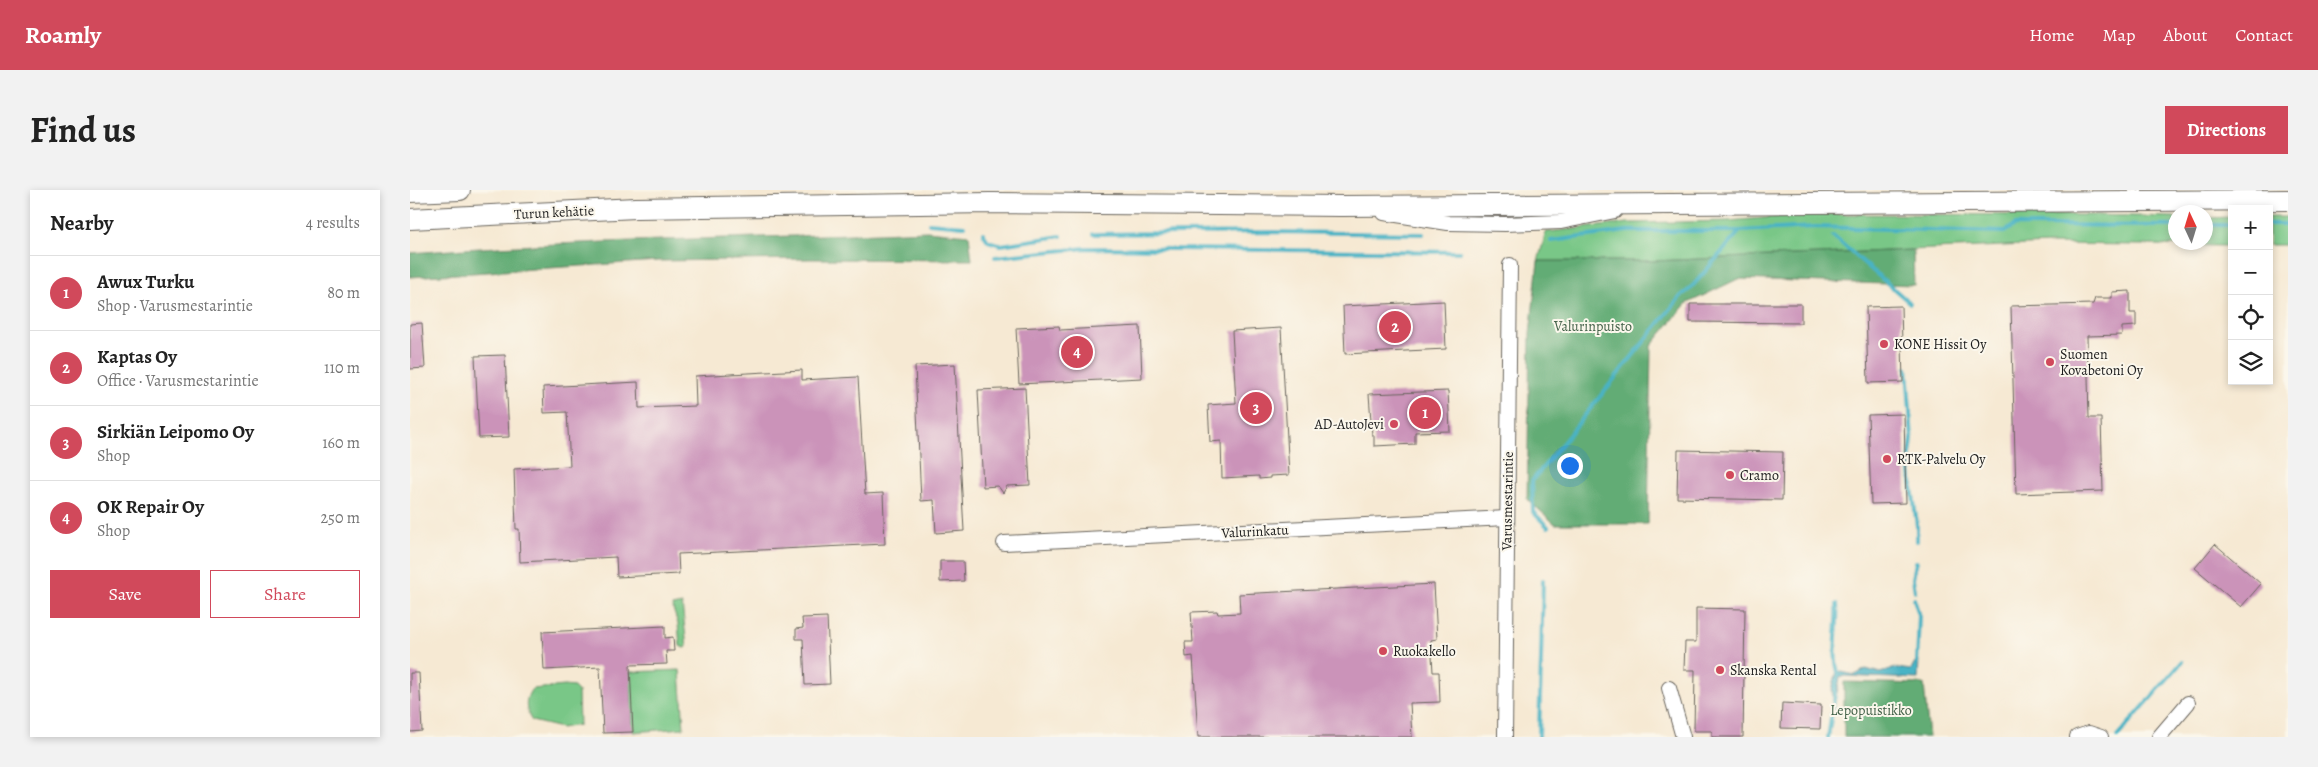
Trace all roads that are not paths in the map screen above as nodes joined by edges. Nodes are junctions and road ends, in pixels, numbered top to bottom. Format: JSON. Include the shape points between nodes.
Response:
{"nodes":[{"id":1,"x":460,"y":190,"type":"edge"},
{"id":2,"x":410,"y":192,"type":"edge"},
{"id":3,"x":1943,"y":196,"type":"edge"},
{"id":4,"x":2288,"y":200,"type":"edge"},
{"id":5,"x":410,"y":219,"type":"edge"},
{"id":6,"x":1510,"y":265,"type":"dead end"},
{"id":7,"x":1507,"y":518,"type":"junction"},
{"id":8,"x":1004,"y":544,"type":"dead end"},
{"id":9,"x":1669,"y":688,"type":"dead end"},
{"id":10,"x":2188,"y":703,"type":"dead end"},
{"id":11,"x":1505,"y":737,"type":"edge"},
{"id":12,"x":1683,"y":737,"type":"edge"},
{"id":13,"x":2077,"y":737,"type":"edge"},
{"id":14,"x":2101,"y":737,"type":"edge"},
{"id":15,"x":2159,"y":737,"type":"edge"}],
"edges":[{"from":1,"to":2,"type":"highway"},
{"from":3,"to":4,"type":"highway","name":"Turun kehätie","via":[[2154,202]]},
{"from":3,"to":5,"type":"highway","name":"Turun kehätie","via":[[1341,206],[991,203],[636,208]]},
{"from":6,"to":7,"type":"street","name":"Varusmestarintie"},
{"from":7,"to":8,"type":"street","name":"Valurinkatu"},
{"from":7,"to":11,"type":"street","name":"Varusmestarintie"},
{"from":9,"to":12,"type":"street"},
{"from":10,"to":15,"type":"street"},
{"from":13,"to":14,"type":"street","via":[[2089,733]]}]}
